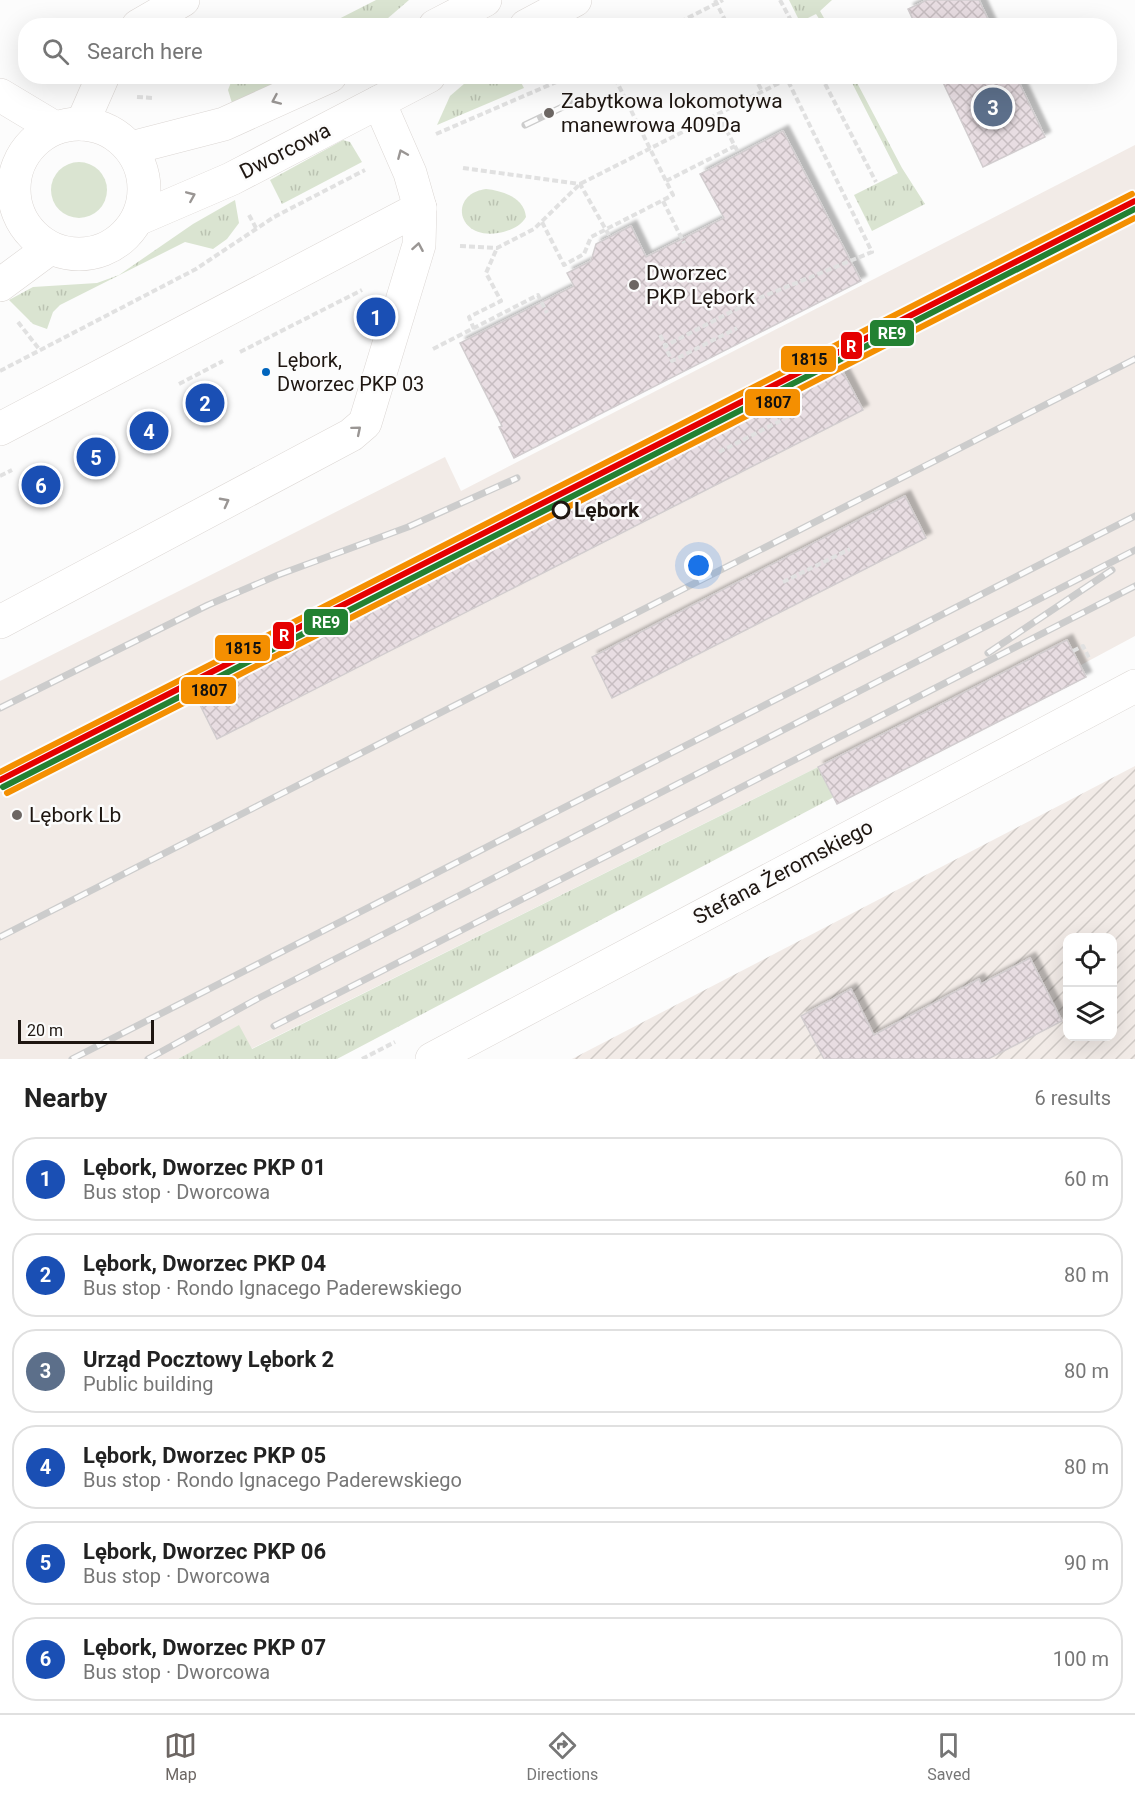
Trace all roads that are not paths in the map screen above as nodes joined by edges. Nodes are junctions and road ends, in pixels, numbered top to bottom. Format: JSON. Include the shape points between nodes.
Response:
{"nodes":[{"id":1,"x":183,"y":0,"type":"edge"},
{"id":2,"x":485,"y":0,"type":"edge"},
{"id":3,"x":575,"y":0,"type":"edge"},
{"id":4,"x":152,"y":18,"type":"edge"},
{"id":5,"x":450,"y":18,"type":"edge"},
{"id":6,"x":541,"y":18,"type":"edge"},
{"id":7,"x":97,"y":84,"type":"edge"},
{"id":8,"x":312,"y":84,"type":"edge"},
{"id":9,"x":414,"y":84,"type":"edge"},
{"id":10,"x":0,"y":95,"type":"edge"},
{"id":11,"x":380,"y":102,"type":"junction"},
{"id":12,"x":68,"y":126,"type":"junction"},
{"id":13,"x":131,"y":148,"type":"junction"},
{"id":14,"x":7,"y":190,"type":"edge"},
{"id":15,"x":420,"y":208,"type":"junction"},
{"id":16,"x":138,"y":219,"type":"junction"},
{"id":17,"x":50,"y":248,"type":"junction"},
{"id":18,"x":0,"y":285,"type":"edge"},
{"id":19,"x":0,"y":429,"type":"edge"},
{"id":20,"x":0,"y":622,"type":"edge"},
{"id":21,"x":1135,"y":686,"type":"edge"},
{"id":22,"x":432,"y":1059,"type":"edge"}],
"edges":[{"from":1,"to":4,"type":"street"},
{"from":2,"to":5,"type":"street"},
{"from":3,"to":6,"type":"street"},
{"from":7,"to":12,"type":"street"},
{"from":8,"to":13,"type":"street","one_way":true,"via":[[224,123]]},
{"from":9,"to":11,"type":"street","name":"Dworcowa"},
{"from":10,"to":12,"type":"street"},
{"from":15,"to":11,"type":"street","one_way":true},
{"from":16,"to":11,"type":"street","name":"Dworcowa","one_way":true,"via":[[231,179]]},
{"from":12,"to":13,"type":"street","via":[[100,126],[118,135]]},
{"from":12,"to":14,"type":"street","via":[[36,140],[22,157]]},
{"from":13,"to":16,"type":"street","via":[[142,171],[145,195]]},
{"from":14,"to":17,"type":"street","via":[[21,220],[34,237]]},
{"from":15,"to":19,"type":"street"},
{"from":20,"to":15,"type":"street","one_way":true,"via":[[359,429],[372,407],[419,245]]},
{"from":16,"to":17,"type":"street","via":[[125,236],[90,254]]},
{"from":17,"to":18,"type":"street"},
{"from":21,"to":22,"type":"street","name":"Stefana Żeromskiego"}]}
